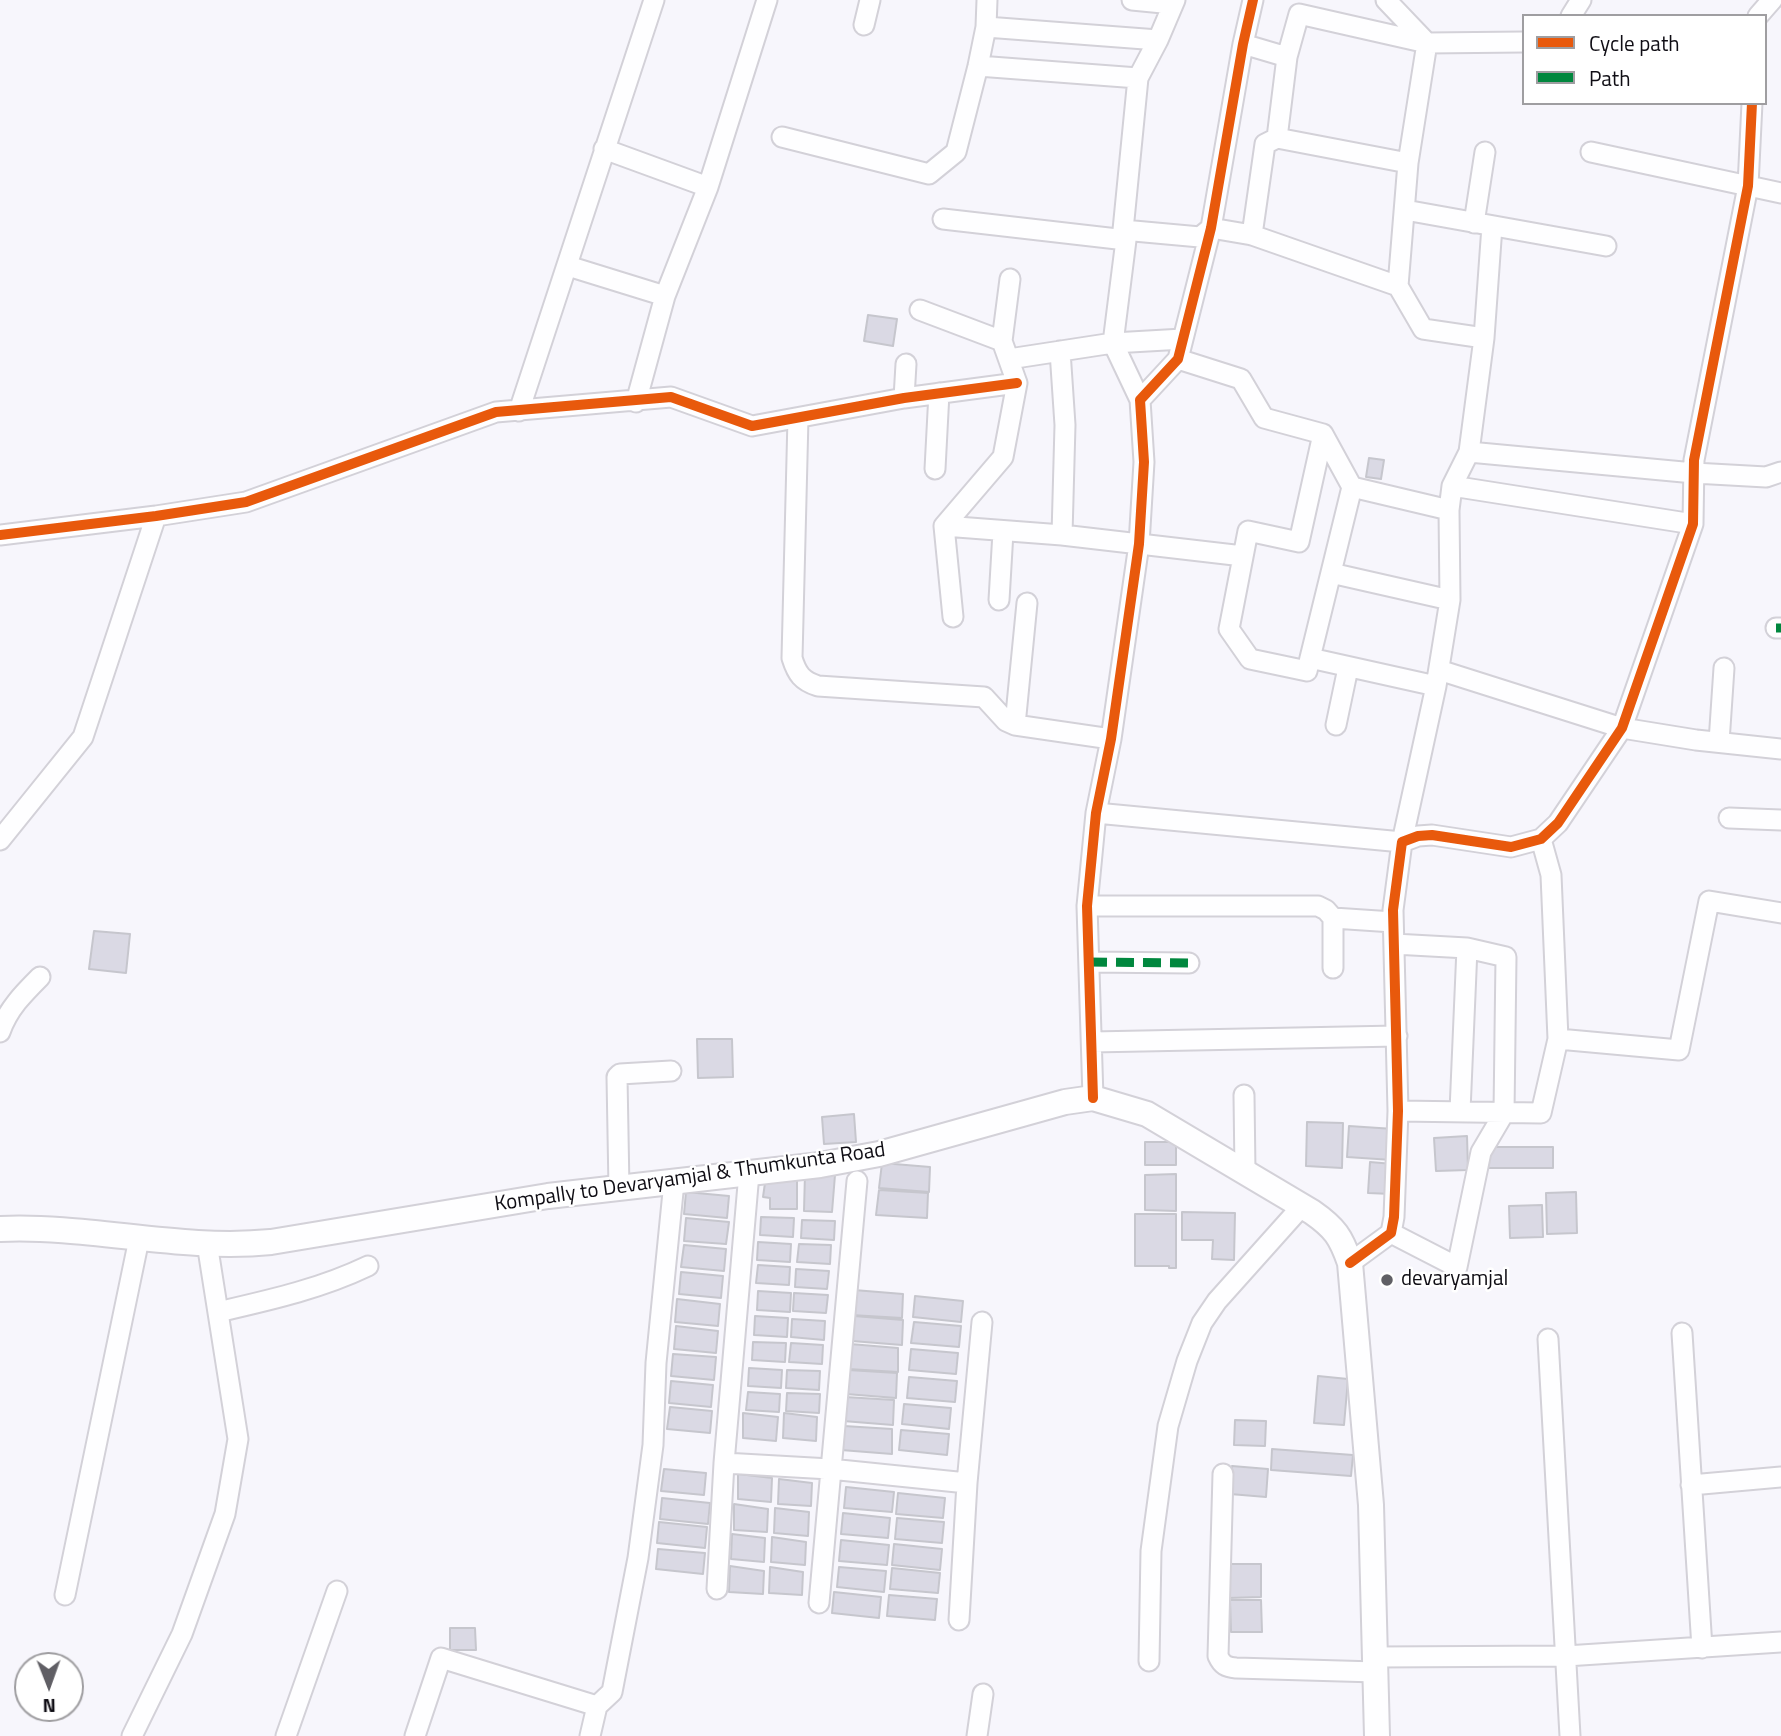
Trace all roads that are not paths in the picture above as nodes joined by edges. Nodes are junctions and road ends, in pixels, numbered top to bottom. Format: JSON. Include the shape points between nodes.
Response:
{"nodes":[{"id":1,"x":654,"y":0,"type":"edge"},
{"id":2,"x":767,"y":0,"type":"edge"},
{"id":3,"x":870,"y":0,"type":"edge"},
{"id":4,"x":988,"y":0,"type":"edge"},
{"id":5,"x":1132,"y":0,"type":"edge"},
{"id":6,"x":1253,"y":0,"type":"edge"},
{"id":7,"x":1386,"y":0,"type":"edge"},
{"id":8,"x":1772,"y":0,"type":"edge"},
{"id":9,"x":1174,"y":2,"type":"edge"},
{"id":10,"x":1760,"y":14,"type":"edge"},
{"id":11,"x":864,"y":25,"type":"dead end"},
{"id":12,"x":986,"y":27,"type":"junction"},
{"id":13,"x":1158,"y":40,"type":"junction"},
{"id":14,"x":1522,"y":42,"type":"edge"},
{"id":15,"x":1427,"y":43,"type":"junction"},
{"id":16,"x":1243,"y":44,"type":"junction"},
{"id":17,"x":1287,"y":57,"type":"junction"},
{"id":18,"x":978,"y":66,"type":"junction"},
{"id":19,"x":1138,"y":78,"type":"junction"},
{"id":20,"x":1752,"y":105,"type":"edge"},
{"id":21,"x":782,"y":137,"type":"dead end"},
{"id":22,"x":1277,"y":138,"type":"junction"},
{"id":23,"x":604,"y":149,"type":"junction"},
{"id":24,"x":1485,"y":152,"type":"dead end"},
{"id":25,"x":1591,"y":152,"type":"dead end"},
{"id":26,"x":1408,"y":163,"type":"junction"},
{"id":27,"x":1748,"y":186,"type":"junction"},
{"id":28,"x":708,"y":187,"type":"junction"},
{"id":29,"x":1781,"y":193,"type":"edge"},
{"id":30,"x":1405,"y":210,"type":"junction"},
{"id":31,"x":943,"y":219,"type":"dead end"},
{"id":32,"x":1483,"y":224,"type":"junction"},
{"id":33,"x":1211,"y":228,"type":"junction"},
{"id":34,"x":1124,"y":235,"type":"junction"},
{"id":35,"x":1252,"y":235,"type":"junction"},
{"id":36,"x":1606,"y":246,"type":"dead end"},
{"id":37,"x":568,"y":266,"type":"junction"},
{"id":38,"x":1010,"y":279,"type":"dead end"},
{"id":39,"x":1398,"y":286,"type":"junction"},
{"id":40,"x":665,"y":296,"type":"junction"},
{"id":41,"x":920,"y":310,"type":"dead end"},
{"id":42,"x":1484,"y":338,"type":"junction"},
{"id":43,"x":1183,"y":339,"type":"junction"},
{"id":44,"x":1113,"y":343,"type":"junction"},
{"id":45,"x":1006,"y":350,"type":"junction"},
{"id":46,"x":1060,"y":351,"type":"junction"},
{"id":47,"x":1178,"y":359,"type":"junction"},
{"id":48,"x":906,"y":364,"type":"dead end"},
{"id":49,"x":1017,"y":383,"type":"junction"},
{"id":50,"x":939,"y":393,"type":"junction"},
{"id":51,"x":904,"y":398,"type":"junction"},
{"id":52,"x":1140,"y":400,"type":"junction"},
{"id":53,"x":636,"y":402,"type":"junction"},
{"id":54,"x":519,"y":411,"type":"junction"},
{"id":55,"x":798,"y":418,"type":"junction"},
{"id":56,"x":1323,"y":434,"type":"junction"},
{"id":57,"x":1469,"y":452,"type":"junction"},
{"id":58,"x":935,"y":468,"type":"dead end"},
{"id":59,"x":1781,"y":472,"type":"edge"},
{"id":60,"x":1694,"y":473,"type":"junction"},
{"id":61,"x":1452,"y":486,"type":"junction"},
{"id":62,"x":1352,"y":487,"type":"junction"},
{"id":63,"x":1449,"y":510,"type":"junction"},
{"id":64,"x":156,"y":516,"type":"junction"},
{"id":65,"x":1693,"y":524,"type":"junction"},
{"id":66,"x":944,"y":526,"type":"junction"},
{"id":67,"x":1003,"y":532,"type":"junction"},
{"id":68,"x":0,"y":535,"type":"edge"},
{"id":69,"x":1062,"y":535,"type":"junction"},
{"id":70,"x":1139,"y":544,"type":"junction"},
{"id":71,"x":1242,"y":556,"type":"junction"},
{"id":72,"x":1331,"y":573,"type":"junction"},
{"id":73,"x":999,"y":600,"type":"dead end"},
{"id":74,"x":1450,"y":600,"type":"junction"},
{"id":75,"x":1027,"y":603,"type":"dead end"},
{"id":76,"x":953,"y":617,"type":"dead end"},
{"id":77,"x":1310,"y":658,"type":"junction"},
{"id":78,"x":1348,"y":668,"type":"junction"},
{"id":79,"x":1724,"y":668,"type":"dead end"},
{"id":80,"x":1437,"y":678,"type":"junction"},
{"id":81,"x":1015,"y":725,"type":"junction"},
{"id":82,"x":1336,"y":725,"type":"dead end"},
{"id":83,"x":1622,"y":728,"type":"junction"},
{"id":84,"x":1111,"y":740,"type":"junction"},
{"id":85,"x":1719,"y":742,"type":"junction"},
{"id":86,"x":1781,"y":749,"type":"edge"},
{"id":87,"x":1096,"y":813,"type":"junction"},
{"id":88,"x":1729,"y":818,"type":"dead end"},
{"id":89,"x":1781,"y":820,"type":"edge"},
{"id":90,"x":1541,"y":839,"type":"junction"},
{"id":91,"x":0,"y":840,"type":"edge"},
{"id":92,"x":1402,"y":842,"type":"junction"},
{"id":93,"x":1087,"y":906,"type":"junction"},
{"id":94,"x":1781,"y":914,"type":"edge"},
{"id":95,"x":1333,"y":918,"type":"junction"},
{"id":96,"x":1393,"y":922,"type":"junction"},
{"id":97,"x":1394,"y":944,"type":"junction"},
{"id":98,"x":1467,"y":948,"type":"junction"},
{"id":99,"x":1089,"y":962,"type":"junction"},
{"id":100,"x":1189,"y":963,"type":"dead end"},
{"id":101,"x":1333,"y":968,"type":"dead end"},
{"id":102,"x":40,"y":978,"type":"dead end"},
{"id":103,"x":0,"y":1032,"type":"edge"},
{"id":104,"x":1397,"y":1037,"type":"junction"},
{"id":105,"x":1559,"y":1039,"type":"junction"},
{"id":106,"x":1093,"y":1042,"type":"junction"},
{"id":107,"x":671,"y":1071,"type":"dead end"},
{"id":108,"x":1244,"y":1095,"type":"dead end"},
{"id":109,"x":1093,"y":1098,"type":"junction"},
{"id":110,"x":1398,"y":1111,"type":"junction"},
{"id":111,"x":1460,"y":1111,"type":"junction"},
{"id":112,"x":1504,"y":1113,"type":"junction"},
{"id":113,"x":1245,"y":1172,"type":"junction"},
{"id":114,"x":749,"y":1173,"type":"junction"},
{"id":115,"x":858,"y":1181,"type":"dead end"},
{"id":116,"x":674,"y":1182,"type":"junction"},
{"id":117,"x":620,"y":1189,"type":"junction"},
{"id":118,"x":1303,"y":1206,"type":"junction"},
{"id":119,"x":0,"y":1229,"type":"edge"},
{"id":120,"x":1391,"y":1233,"type":"junction"},
{"id":121,"x":139,"y":1239,"type":"junction"},
{"id":122,"x":207,"y":1243,"type":"junction"},
{"id":123,"x":1350,"y":1263,"type":"junction"},
{"id":124,"x":368,"y":1266,"type":"dead end"},
{"id":125,"x":218,"y":1312,"type":"junction"},
{"id":126,"x":982,"y":1322,"type":"dead end"},
{"id":127,"x":1682,"y":1333,"type":"dead end"},
{"id":128,"x":1548,"y":1339,"type":"dead end"},
{"id":129,"x":724,"y":1463,"type":"junction"},
{"id":130,"x":830,"y":1469,"type":"junction"},
{"id":131,"x":1223,"y":1474,"type":"dead end"},
{"id":132,"x":1781,"y":1477,"type":"edge"},
{"id":133,"x":967,"y":1483,"type":"junction"},
{"id":134,"x":1691,"y":1485,"type":"junction"},
{"id":135,"x":717,"y":1588,"type":"dead end"},
{"id":136,"x":337,"y":1591,"type":"dead end"},
{"id":137,"x":65,"y":1595,"type":"dead end"},
{"id":138,"x":819,"y":1603,"type":"dead end"},
{"id":139,"x":959,"y":1620,"type":"dead end"},
{"id":140,"x":1781,"y":1642,"type":"edge"},
{"id":141,"x":1702,"y":1648,"type":"junction"},
{"id":142,"x":1566,"y":1656,"type":"junction"},
{"id":143,"x":1149,"y":1661,"type":"dead end"},
{"id":144,"x":1376,"y":1665,"type":"junction"},
{"id":145,"x":984,"y":1694,"type":"dead end"},
{"id":146,"x":597,"y":1706,"type":"junction"},
{"id":147,"x":594,"y":1735,"type":"edge"},
{"id":148,"x":132,"y":1736,"type":"edge"},
{"id":149,"x":286,"y":1736,"type":"edge"},
{"id":150,"x":415,"y":1736,"type":"edge"},
{"id":151,"x":977,"y":1736,"type":"edge"},
{"id":152,"x":1377,"y":1736,"type":"edge"},
{"id":153,"x":1570,"y":1736,"type":"edge"}],
"edges":[{"from":1,"to":23,"type":"street"},
{"from":2,"to":28,"type":"street"},
{"from":3,"to":11,"type":"street"},
{"from":4,"to":12,"type":"street"},
{"from":5,"to":9,"type":"street"},
{"from":6,"to":16,"type":"street"},
{"from":7,"to":15,"type":"street"},
{"from":8,"to":10,"type":"street"},
{"from":9,"to":13,"type":"street"},
{"from":12,"to":13,"type":"street"},
{"from":12,"to":18,"type":"street"},
{"from":13,"to":19,"type":"street"},
{"from":14,"to":15,"type":"street"},
{"from":15,"to":17,"type":"street","via":[[1299,14]]},
{"from":15,"to":26,"type":"street"},
{"from":16,"to":17,"type":"street"},
{"from":16,"to":33,"type":"street"},
{"from":17,"to":22,"type":"street"},
{"from":18,"to":19,"type":"street"},
{"from":18,"to":21,"type":"street","via":[[956,152],[929,174]]},
{"from":19,"to":34,"type":"street"},
{"from":20,"to":27,"type":"street"},
{"from":22,"to":26,"type":"street"},
{"from":22,"to":35,"type":"street","via":[[1265,144]]},
{"from":23,"to":28,"type":"street"},
{"from":23,"to":37,"type":"street"},
{"from":24,"to":32,"type":"street"},
{"from":25,"to":27,"type":"street"},
{"from":26,"to":30,"type":"street"},
{"from":27,"to":29,"type":"street"},
{"from":27,"to":60,"type":"street"},
{"from":28,"to":40,"type":"street"},
{"from":30,"to":32,"type":"street"},
{"from":30,"to":39,"type":"street"},
{"from":31,"to":34,"type":"street"},
{"from":32,"to":36,"type":"street"},
{"from":32,"to":42,"type":"street"},
{"from":33,"to":34,"type":"street","via":[[1200,237]]},
{"from":33,"to":35,"type":"street"},
{"from":33,"to":43,"type":"street"},
{"from":34,"to":44,"type":"street"},
{"from":35,"to":39,"type":"street"},
{"from":37,"to":40,"type":"street"},
{"from":37,"to":54,"type":"street"},
{"from":38,"to":45,"type":"street"},
{"from":39,"to":42,"type":"street","via":[[1423,329]]},
{"from":40,"to":53,"type":"street"},
{"from":41,"to":45,"type":"street"},
{"from":42,"to":57,"type":"street"},
{"from":43,"to":44,"type":"street"},
{"from":43,"to":47,"type":"street"},
{"from":44,"to":46,"type":"street"},
{"from":44,"to":52,"type":"street"},
{"from":45,"to":46,"type":"street"},
{"from":45,"to":49,"type":"street"},
{"from":46,"to":69,"type":"street","via":[[1065,425]]},
{"from":47,"to":52,"type":"street"},
{"from":47,"to":56,"type":"street","via":[[1241,379],[1264,418]]},
{"from":48,"to":51,"type":"street"},
{"from":49,"to":50,"type":"street"},
{"from":49,"to":66,"type":"street","via":[[1003,457]]},
{"from":50,"to":51,"type":"street"},
{"from":50,"to":58,"type":"street"},
{"from":51,"to":55,"type":"street"},
{"from":52,"to":70,"type":"street","via":[[1144,462]]},
{"from":53,"to":54,"type":"street"},
{"from":53,"to":55,"type":"street","via":[[671,397],[752,426]]},
{"from":54,"to":64,"type":"street","via":[[496,412],[246,502]]},
{"from":55,"to":81,"type":"street","via":[[792,658],[796,672],[818,687],[984,697]]},
{"from":56,"to":62,"type":"street"},
{"from":56,"to":71,"type":"street","via":[[1299,542],[1248,530]]},
{"from":57,"to":60,"type":"street"},
{"from":57,"to":61,"type":"street"},
{"from":59,"to":60,"type":"street","via":[[1766,477]]},
{"from":60,"to":65,"type":"street"},
{"from":61,"to":63,"type":"street"},
{"from":61,"to":65,"type":"street"},
{"from":62,"to":63,"type":"street"},
{"from":62,"to":72,"type":"street"},
{"from":63,"to":74,"type":"street"},
{"from":64,"to":68,"type":"street"},
{"from":64,"to":91,"type":"street","via":[[83,737]]},
{"from":65,"to":83,"type":"street"},
{"from":66,"to":67,"type":"street"},
{"from":66,"to":76,"type":"street"},
{"from":67,"to":69,"type":"street"},
{"from":67,"to":73,"type":"street"},
{"from":69,"to":70,"type":"street"},
{"from":70,"to":71,"type":"street"},
{"from":70,"to":84,"type":"street"},
{"from":71,"to":77,"type":"street","via":[[1229,629],[1250,659],[1307,671]]},
{"from":72,"to":74,"type":"street"},
{"from":72,"to":77,"type":"street"},
{"from":74,"to":80,"type":"street"},
{"from":75,"to":81,"type":"street"},
{"from":77,"to":78,"type":"street"},
{"from":78,"to":80,"type":"street"},
{"from":78,"to":82,"type":"street"},
{"from":79,"to":85,"type":"street"},
{"from":80,"to":83,"type":"street"},
{"from":80,"to":92,"type":"street"},
{"from":81,"to":84,"type":"street"},
{"from":83,"to":85,"type":"street"},
{"from":83,"to":90,"type":"street","via":[[1558,823]]},
{"from":84,"to":87,"type":"street"},
{"from":85,"to":86,"type":"street"},
{"from":87,"to":92,"type":"street"},
{"from":87,"to":93,"type":"street"},
{"from":88,"to":89,"type":"street"},
{"from":90,"to":92,"type":"street","via":[[1511,847],[1432,835]]},
{"from":90,"to":105,"type":"street","via":[[1551,875]]},
{"from":92,"to":96,"type":"street"},
{"from":93,"to":95,"type":"street","via":[[1318,906]]},
{"from":93,"to":99,"type":"street"},
{"from":94,"to":105,"type":"street","via":[[1709,901],[1679,1051]]},
{"from":95,"to":96,"type":"street"},
{"from":95,"to":101,"type":"street"},
{"from":96,"to":97,"type":"street"},
{"from":97,"to":98,"type":"street"},
{"from":97,"to":104,"type":"street"},
{"from":98,"to":111,"type":"street"},
{"from":98,"to":112,"type":"street","via":[[1506,957]]},
{"from":99,"to":100,"type":"street"},
{"from":99,"to":106,"type":"street"},
{"from":102,"to":103,"type":"street","via":[[14,1004]]},
{"from":104,"to":106,"type":"street"},
{"from":104,"to":110,"type":"street"},
{"from":105,"to":112,"type":"street","via":[[1541,1113]]},
{"from":106,"to":109,"type":"street"},
{"from":107,"to":117,"type":"street","via":[[617,1077]]},
{"from":108,"to":113,"type":"street"},
{"from":109,"to":113,"type":"main road","name":"Kompally to Devaryamjal & Thumkunta Road","via":[[1147,1114]]},
{"from":109,"to":114,"type":"main road","name":"Kompally to Devaryamjal & Thumkunta Road","via":[[879,1154]]},
{"from":110,"to":111,"type":"street"},
{"from":110,"to":120,"type":"street"},
{"from":111,"to":112,"type":"street"},
{"from":112,"to":120,"type":"street","via":[[1482,1152],[1457,1266]]},
{"from":113,"to":118,"type":"main road","name":"Kompally to Devaryamjal & Thumkunta Road"},
{"from":114,"to":116,"type":"main road","name":"Kompally to Devaryamjal & Thumkunta Road"},
{"from":114,"to":129,"type":"street"},
{"from":115,"to":130,"type":"street"},
{"from":116,"to":117,"type":"main road","name":"Kompally to Devaryamjal & Thumkunta Road"},
{"from":116,"to":146,"type":"street","via":[[656,1363],[653,1445],[638,1558],[612,1692]]},
{"from":117,"to":122,"type":"main road","name":"Kompally to Devaryamjal & Thumkunta Road","via":[[548,1196],[271,1242]]},
{"from":118,"to":123,"type":"main road","name":"Kompally to Devaryamjal & Thumkunta Road","via":[[1331,1225]]},
{"from":118,"to":143,"type":"street","via":[[1217,1301],[1187,1361],[1168,1426],[1151,1551]]},
{"from":119,"to":121,"type":"main road","name":"Kompally to Devaryamjal & Thumkunta Road","via":[[92,1232]]},
{"from":120,"to":123,"type":"street"},
{"from":121,"to":122,"type":"main road","name":"Kompally to Devaryamjal & Thumkunta Road"},
{"from":121,"to":137,"type":"street"},
{"from":122,"to":125,"type":"street"},
{"from":123,"to":144,"type":"main road","name":"Kompally to Devaryamjal & Thumkunta Road","via":[[1371,1505]]},
{"from":124,"to":125,"type":"street","via":[[289,1297]]},
{"from":125,"to":148,"type":"street","via":[[238,1439],[225,1514],[182,1634]]},
{"from":126,"to":133,"type":"street"},
{"from":127,"to":134,"type":"street"},
{"from":128,"to":142,"type":"street"},
{"from":129,"to":130,"type":"street"},
{"from":129,"to":135,"type":"street"},
{"from":130,"to":133,"type":"street"},
{"from":130,"to":138,"type":"street"},
{"from":131,"to":144,"type":"street","via":[[1221,1663],[1236,1668]]},
{"from":132,"to":134,"type":"street"},
{"from":133,"to":139,"type":"street"},
{"from":134,"to":141,"type":"street"},
{"from":136,"to":149,"type":"street"},
{"from":140,"to":141,"type":"street"},
{"from":141,"to":142,"type":"street"},
{"from":142,"to":144,"type":"street"},
{"from":142,"to":153,"type":"street"},
{"from":144,"to":152,"type":"main road","name":"Kompally to Devaryamjal & Thumkunta Road"},
{"from":145,"to":151,"type":"street"},
{"from":146,"to":147,"type":"street"},
{"from":146,"to":150,"type":"street","via":[[441,1658]]}]}
